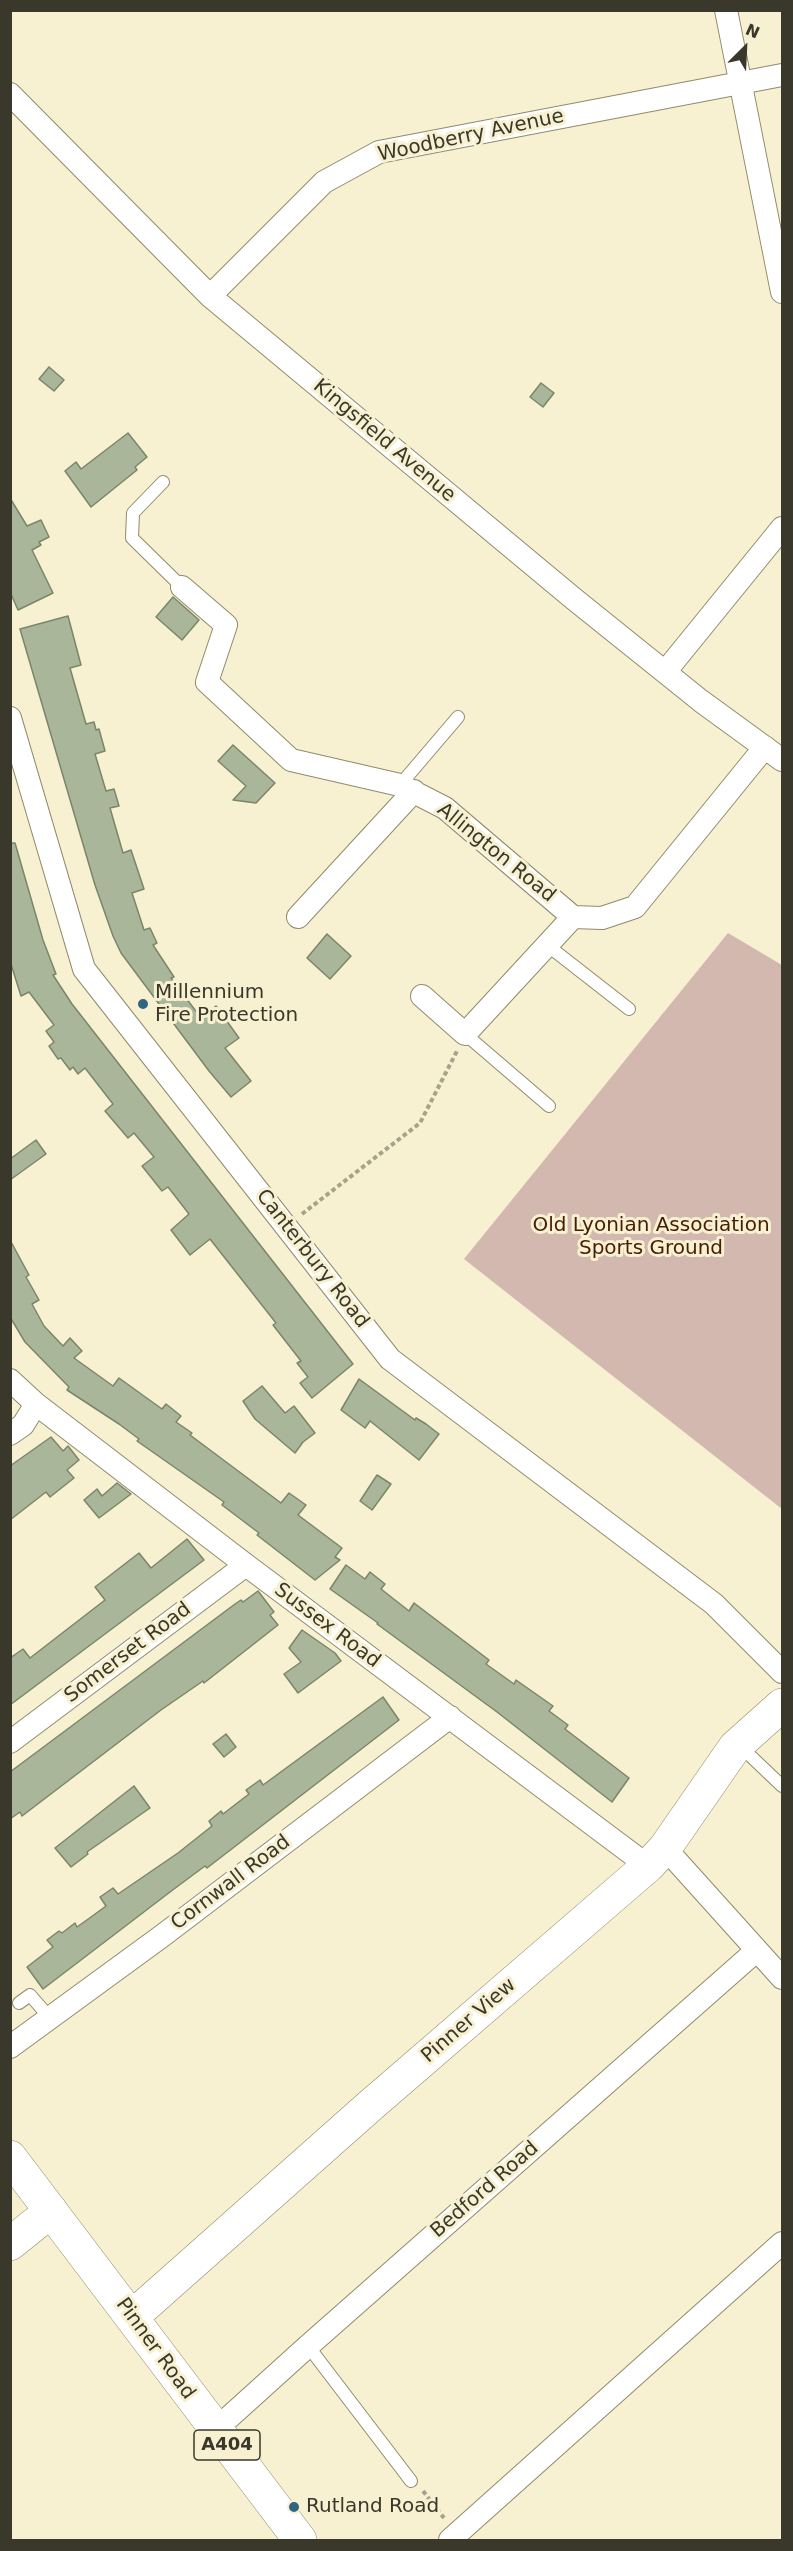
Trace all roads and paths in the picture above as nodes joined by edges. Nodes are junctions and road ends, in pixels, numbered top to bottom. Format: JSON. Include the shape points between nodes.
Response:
{"nodes":[{"id":1,"x":726,"y":10,"type":"edge"},
{"id":2,"x":783,"y":75,"type":"edge"},
{"id":3,"x":740,"y":83,"type":"junction"},
{"id":4,"x":10,"y":94,"type":"edge"},
{"id":5,"x":783,"y":292,"type":"edge"},
{"id":6,"x":210,"y":296,"type":"junction"},
{"id":7,"x":163,"y":482,"type":"dead end"},
{"id":8,"x":783,"y":528,"type":"edge"},
{"id":9,"x":182,"y":587,"type":"joint"},
{"id":10,"x":665,"y":672,"type":"junction"},
{"id":11,"x":458,"y":717,"type":"dead end"},
{"id":12,"x":10,"y":718,"type":"edge"},
{"id":13,"x":774,"y":754,"type":"edge"},
{"id":14,"x":407,"y":788,"type":"junction"},
{"id":15,"x":298,"y":917,"type":"dead end"},
{"id":16,"x":573,"y":917,"type":"junction"},
{"id":17,"x":547,"y":945,"type":"junction"},
{"id":18,"x":422,"y":996,"type":"dead end"},
{"id":19,"x":629,"y":1009,"type":"dead end"},
{"id":20,"x":465,"y":1034,"type":"junction"},
{"id":21,"x":549,"y":1106,"type":"dead end"},
{"id":22,"x":287,"y":1226,"type":"junction"},
{"id":23,"x":10,"y":1380,"type":"edge"},
{"id":24,"x":36,"y":1404,"type":"junction"},
{"id":25,"x":10,"y":1434,"type":"edge"},
{"id":26,"x":246,"y":1565,"type":"junction"},
{"id":27,"x":783,"y":1672,"type":"edge"},
{"id":28,"x":783,"y":1705,"type":"edge"},
{"id":29,"x":450,"y":1717,"type":"junction"},
{"id":30,"x":10,"y":1742,"type":"edge"},
{"id":31,"x":739,"y":1744,"type":"junction"},
{"id":32,"x":783,"y":1786,"type":"edge"},
{"id":33,"x":657,"y":1857,"type":"junction"},
{"id":34,"x":756,"y":1951,"type":"junction"},
{"id":35,"x":783,"y":1978,"type":"edge"},
{"id":36,"x":19,"y":2003,"type":"dead end"},
{"id":37,"x":50,"y":2019,"type":"junction"},
{"id":38,"x":10,"y":2047,"type":"edge"},
{"id":39,"x":10,"y":2157,"type":"edge"},
{"id":40,"x":51,"y":2211,"type":"junction"},
{"id":41,"x":783,"y":2243,"type":"edge"},
{"id":42,"x":10,"y":2244,"type":"edge"},
{"id":43,"x":132,"y":2318,"type":"junction"},
{"id":44,"x":308,"y":2346,"type":"junction"},
{"id":45,"x":215,"y":2430,"type":"junction"},
{"id":46,"x":411,"y":2481,"type":"joint"},
{"id":47,"x":454,"y":2537,"type":"edge"},
{"id":48,"x":300,"y":2541,"type":"edge"}],
"edges":[{"from":1,"to":3,"type":"street"},
{"from":2,"to":3,"type":"street","name":"Woodberry Avenue"},
{"from":3,"to":5,"type":"street"},
{"from":3,"to":6,"type":"street","name":"Woodberry Avenue","via":[[379,152],[324,182]]},
{"from":4,"to":6,"type":"street","name":"Kingsfield Avenue"},
{"from":6,"to":10,"type":"street","name":"Kingsfield Avenue"},
{"from":7,"to":9,"type":"lane","via":[[133,513],[132,538]]},
{"from":8,"to":10,"type":"street"},
{"from":9,"to":14,"type":"street","name":"Allington Road","via":[[226,625],[207,682],[291,760]]},
{"from":10,"to":13,"type":"street","name":"Kingsfield Avenue"},
{"from":11,"to":14,"type":"lane"},
{"from":12,"to":22,"type":"street","name":"Canterbury Road","via":[[84,969]]},
{"from":13,"to":16,"type":"street","name":"Allington Road","via":[[635,907],[602,918]]},
{"from":14,"to":15,"type":"street"},
{"from":14,"to":16,"type":"street","name":"Allington Road","via":[[445,808]]},
{"from":16,"to":17,"type":"street"},
{"from":17,"to":19,"type":"lane"},
{"from":17,"to":20,"type":"street"},
{"from":18,"to":20,"type":"street"},
{"from":20,"to":21,"type":"lane"},
{"from":20,"to":22,"type":"path","via":[[420,1123]]},
{"from":22,"to":27,"type":"street","name":"Canterbury Road","via":[[390,1359],[714,1604]]},
{"from":23,"to":24,"type":"street","name":"Sussex Road"},
{"from":24,"to":25,"type":"street","via":[[23,1425]]},
{"from":24,"to":26,"type":"street","name":"Sussex Road"},
{"from":26,"to":29,"type":"street","name":"Sussex Road"},
{"from":26,"to":30,"type":"street","name":"Somerset Road"},
{"from":28,"to":31,"type":"street","name":"Pinner View"},
{"from":29,"to":33,"type":"street","name":"Sussex Road"},
{"from":29,"to":37,"type":"street","name":"Cornwall Road"},
{"from":31,"to":32,"type":"lane"},
{"from":31,"to":33,"type":"street","name":"Pinner View"},
{"from":33,"to":34,"type":"street","name":"Sussex Road"},
{"from":33,"to":43,"type":"street","name":"Pinner View"},
{"from":34,"to":35,"type":"street","name":"Sussex Road"},
{"from":34,"to":44,"type":"street","name":"Bedford Road"},
{"from":36,"to":37,"type":"lane","via":[[30,1995]]},
{"from":37,"to":38,"type":"street","name":"Cornwall Road"},
{"from":39,"to":40,"type":"street","name":"Pinner Road","number":"A404"},
{"from":40,"to":42,"type":"street"},
{"from":40,"to":43,"type":"street","name":"Pinner Road","number":"A404"},
{"from":41,"to":47,"type":"street"},
{"from":43,"to":45,"type":"street","name":"Pinner Road","number":"A404"},
{"from":44,"to":45,"type":"street","name":"Bedford Road"},
{"from":44,"to":46,"type":"lane"},
{"from":45,"to":48,"type":"street","name":"Pinner Road","number":"A404"},
{"from":46,"to":47,"type":"path"}]}
